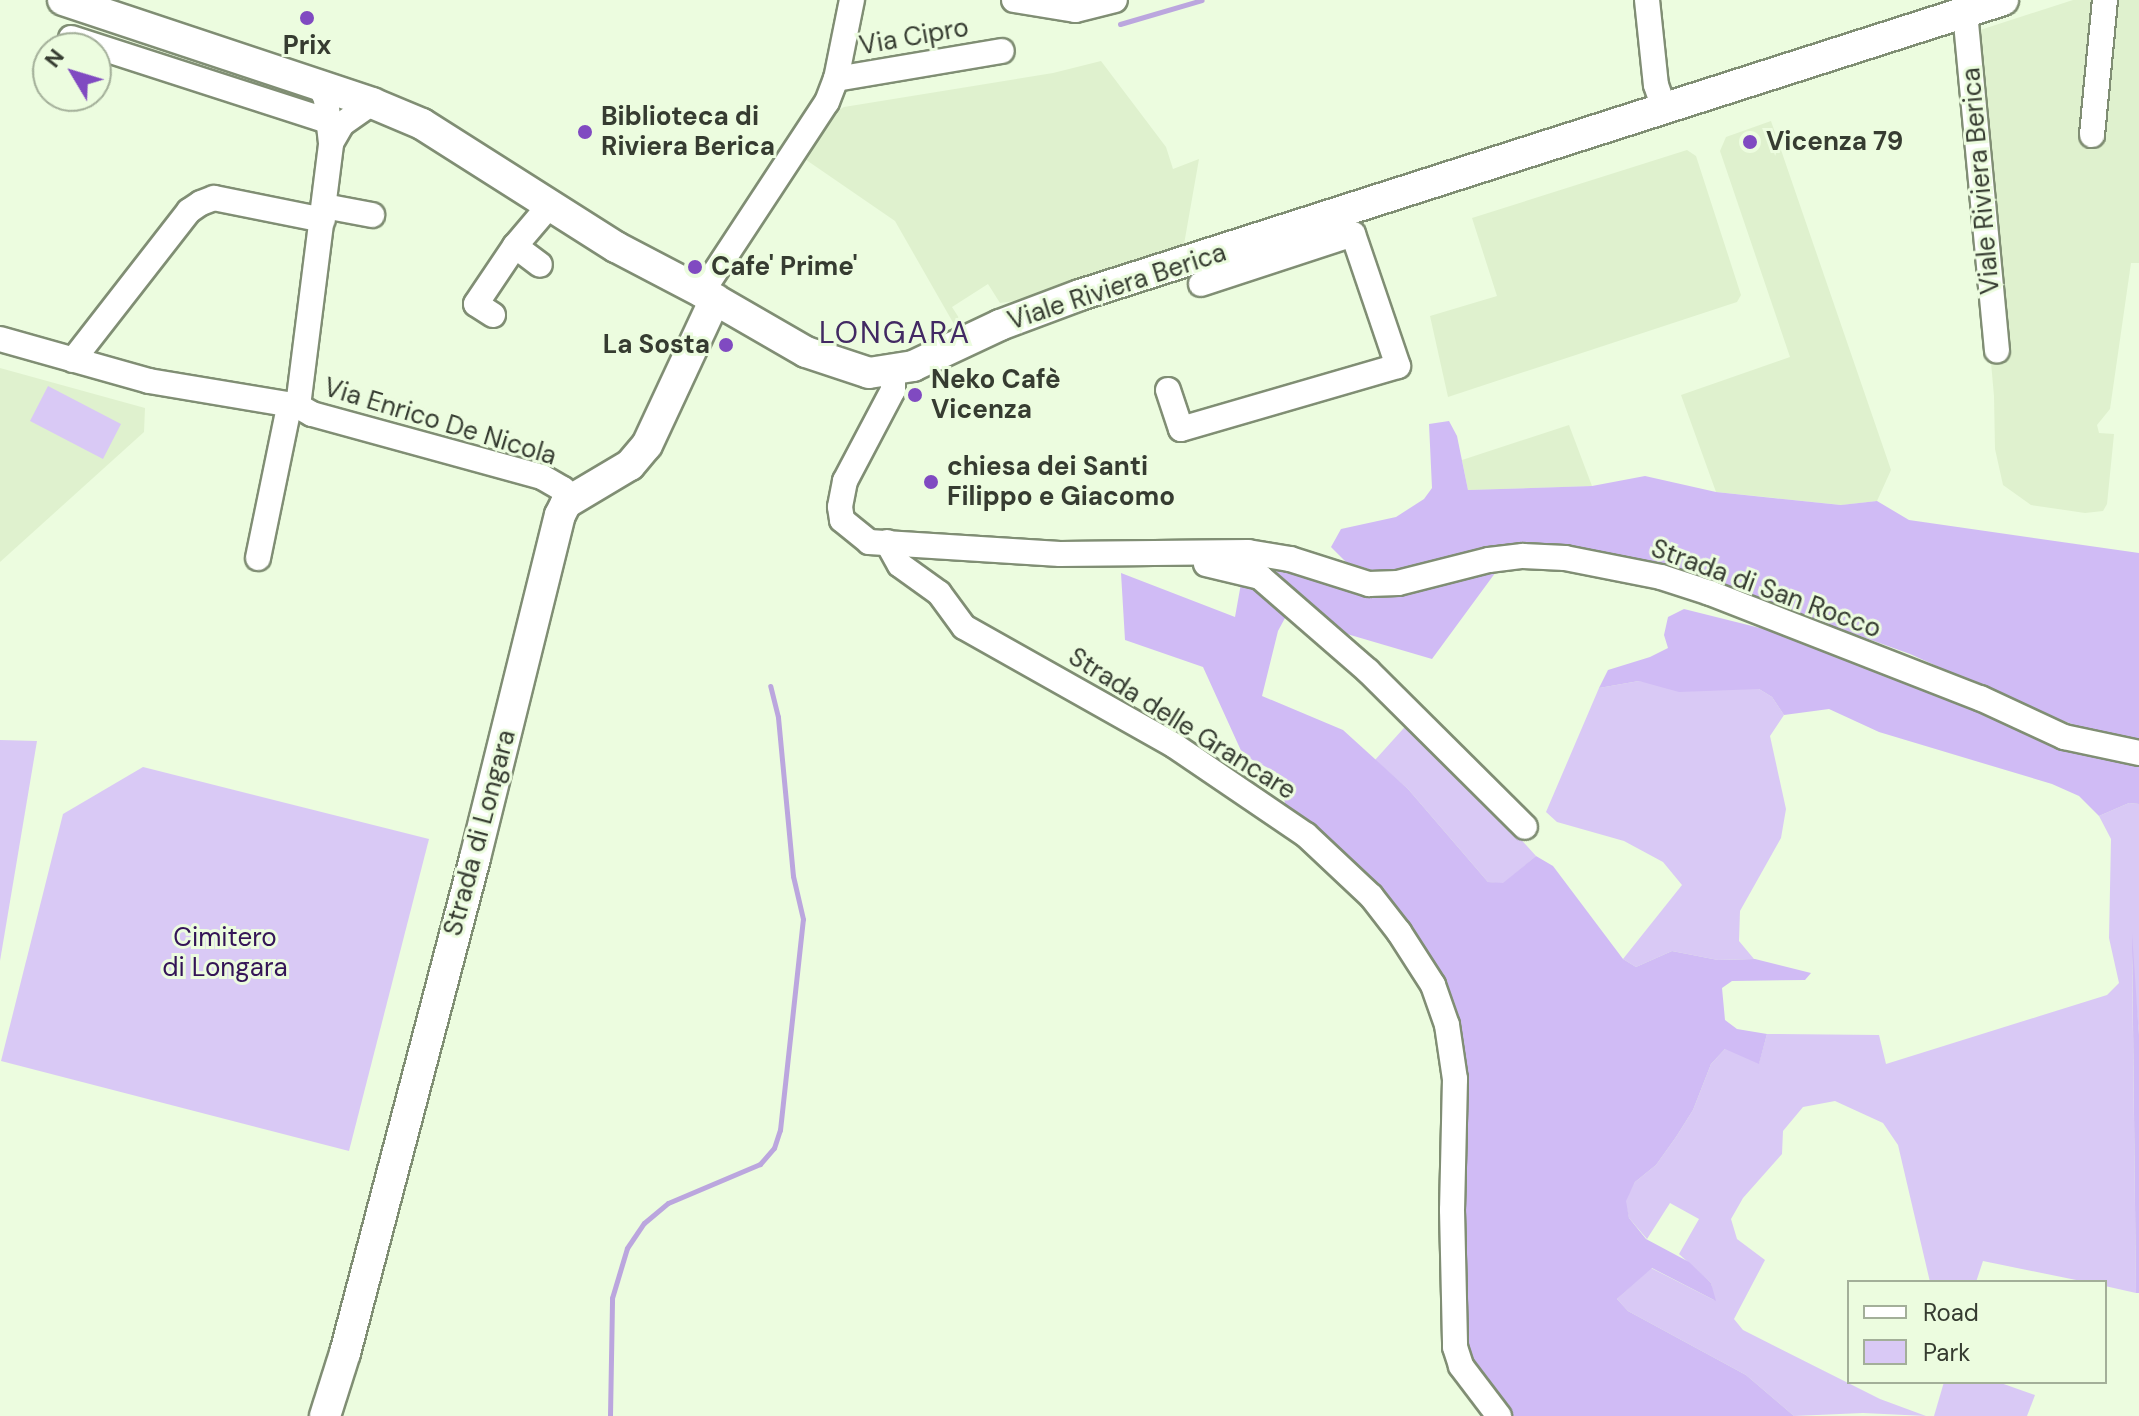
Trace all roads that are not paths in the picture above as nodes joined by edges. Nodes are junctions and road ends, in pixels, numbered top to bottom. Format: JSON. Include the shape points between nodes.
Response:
{"nodes":[{"id":1,"x":63,"y":0,"type":"edge"},
{"id":2,"x":852,"y":0,"type":"edge"},
{"id":3,"x":1014,"y":0,"type":"edge"},
{"id":4,"x":1115,"y":0,"type":"edge"},
{"id":5,"x":2003,"y":0,"type":"edge"},
{"id":6,"x":2105,"y":0,"type":"edge"},
{"id":7,"x":1648,"y":8,"type":"edge"},
{"id":8,"x":1965,"y":12,"type":"junction"},
{"id":9,"x":1002,"y":51,"type":"dead end"},
{"id":10,"x":112,"y":53,"type":"edge"},
{"id":11,"x":836,"y":79,"type":"junction"},
{"id":12,"x":320,"y":86,"type":"junction"},
{"id":13,"x":372,"y":103,"type":"junction"},
{"id":14,"x":1664,"y":108,"type":"junction"},
{"id":15,"x":330,"y":132,"type":"junction"},
{"id":16,"x":2092,"y":135,"type":"dead end"},
{"id":17,"x":549,"y":206,"type":"junction"},
{"id":18,"x":324,"y":213,"type":"junction"},
{"id":19,"x":372,"y":215,"type":"dead end"},
{"id":20,"x":1350,"y":222,"type":"junction"},
{"id":21,"x":515,"y":246,"type":"junction"},
{"id":22,"x":540,"y":265,"type":"dead end"},
{"id":23,"x":1201,"y":284,"type":"dead end"},
{"id":24,"x":709,"y":295,"type":"junction"},
{"id":25,"x":493,"y":315,"type":"dead end"},
{"id":26,"x":0,"y":339,"type":"edge"},
{"id":27,"x":1997,"y":350,"type":"dead end"},
{"id":28,"x":73,"y":360,"type":"junction"},
{"id":29,"x":893,"y":371,"type":"junction"},
{"id":30,"x":1168,"y":390,"type":"dead end"},
{"id":31,"x":293,"y":406,"type":"junction"},
{"id":32,"x":566,"y":503,"type":"junction"},
{"id":33,"x":887,"y":542,"type":"junction"},
{"id":34,"x":1161,"y":553,"type":"junction"},
{"id":35,"x":258,"y":558,"type":"dead end"},
{"id":36,"x":2139,"y":753,"type":"edge"},
{"id":37,"x":1525,"y":827,"type":"dead end"},
{"id":38,"x":325,"y":1416,"type":"edge"},
{"id":39,"x":1499,"y":1416,"type":"edge"}],
"edges":[{"from":1,"to":12,"type":"main road","name":"Viale Riviera Berica"},
{"from":2,"to":11,"type":"street","name":"Via Cipro"},
{"from":3,"to":4,"type":"street","via":[[1075,10]]},
{"from":5,"to":8,"type":"main road","name":"Viale Riviera Berica"},
{"from":6,"to":16,"type":"street"},
{"from":7,"to":14,"type":"street","via":[[1656,85]]},
{"from":8,"to":14,"type":"main road","name":"Viale Riviera Berica"},
{"from":8,"to":27,"type":"street","name":"Viale Riviera Berica"},
{"from":9,"to":11,"type":"street","name":"Via Cipro"},
{"from":10,"to":15,"type":"street"},
{"from":11,"to":24,"type":"street","name":"Via Cipro"},
{"from":12,"to":13,"type":"main road","name":"Viale Riviera Berica"},
{"from":12,"to":15,"type":"street"},
{"from":13,"to":15,"type":"street"},
{"from":13,"to":17,"type":"main road","name":"Viale Riviera Berica","via":[[422,124]]},
{"from":14,"to":20,"type":"main road","name":"Viale Riviera Berica"},
{"from":15,"to":18,"type":"street"},
{"from":17,"to":21,"type":"street"},
{"from":17,"to":24,"type":"main road","name":"Viale Riviera Berica"},
{"from":18,"to":19,"type":"street"},
{"from":18,"to":28,"type":"street","via":[[214,198],[201,203],[189,211]]},
{"from":18,"to":31,"type":"street"},
{"from":20,"to":23,"type":"street","name":"Viale Riviera Berica"},
{"from":20,"to":29,"type":"main road","name":"Viale Riviera Berica","via":[[1033,311],[936,357]]},
{"from":20,"to":30,"type":"street","via":[[1398,366],[1181,429]]},
{"from":21,"to":22,"type":"street"},
{"from":21,"to":25,"type":"street","via":[[476,304]]},
{"from":24,"to":29,"type":"main road","name":"Viale Riviera Berica","via":[[779,338],[842,366],[869,373]]},
{"from":24,"to":32,"type":"main road","via":[[647,445],[623,470]]},
{"from":26,"to":28,"type":"street","name":"Via Enrico De Nicola"},
{"from":28,"to":31,"type":"street","name":"Via Enrico De Nicola","via":[[149,381]]},
{"from":29,"to":33,"type":"street","via":[[893,390],[845,481],[840,507],[852,532],[869,542]]},
{"from":31,"to":32,"type":"street","name":"Via Enrico De Nicola","via":[[542,477],[563,489]]},
{"from":31,"to":35,"type":"street","name":"Via Enrico De Nicola"},
{"from":32,"to":38,"type":"main road","name":"Strada di Longara"},
{"from":33,"to":34,"type":"street","name":"Strada di San Rocco","via":[[1060,554]]},
{"from":33,"to":39,"type":"street","name":"Strada delle Grancare","via":[[900,565],[939,593],[964,627],[1175,746],[1306,835],[1371,896],[1399,932],[1433,985],[1447,1025],[1455,1079],[1455,1347],[1461,1366]]},
{"from":34,"to":36,"type":"street","name":"Strada di San Rocco","via":[[1248,552],[1369,584],[1398,583],[1523,556],[1614,567],[1710,593],[1980,698],[2064,737]]},
{"from":34,"to":37,"type":"street","via":[[1260,577],[1368,671]]}]}
